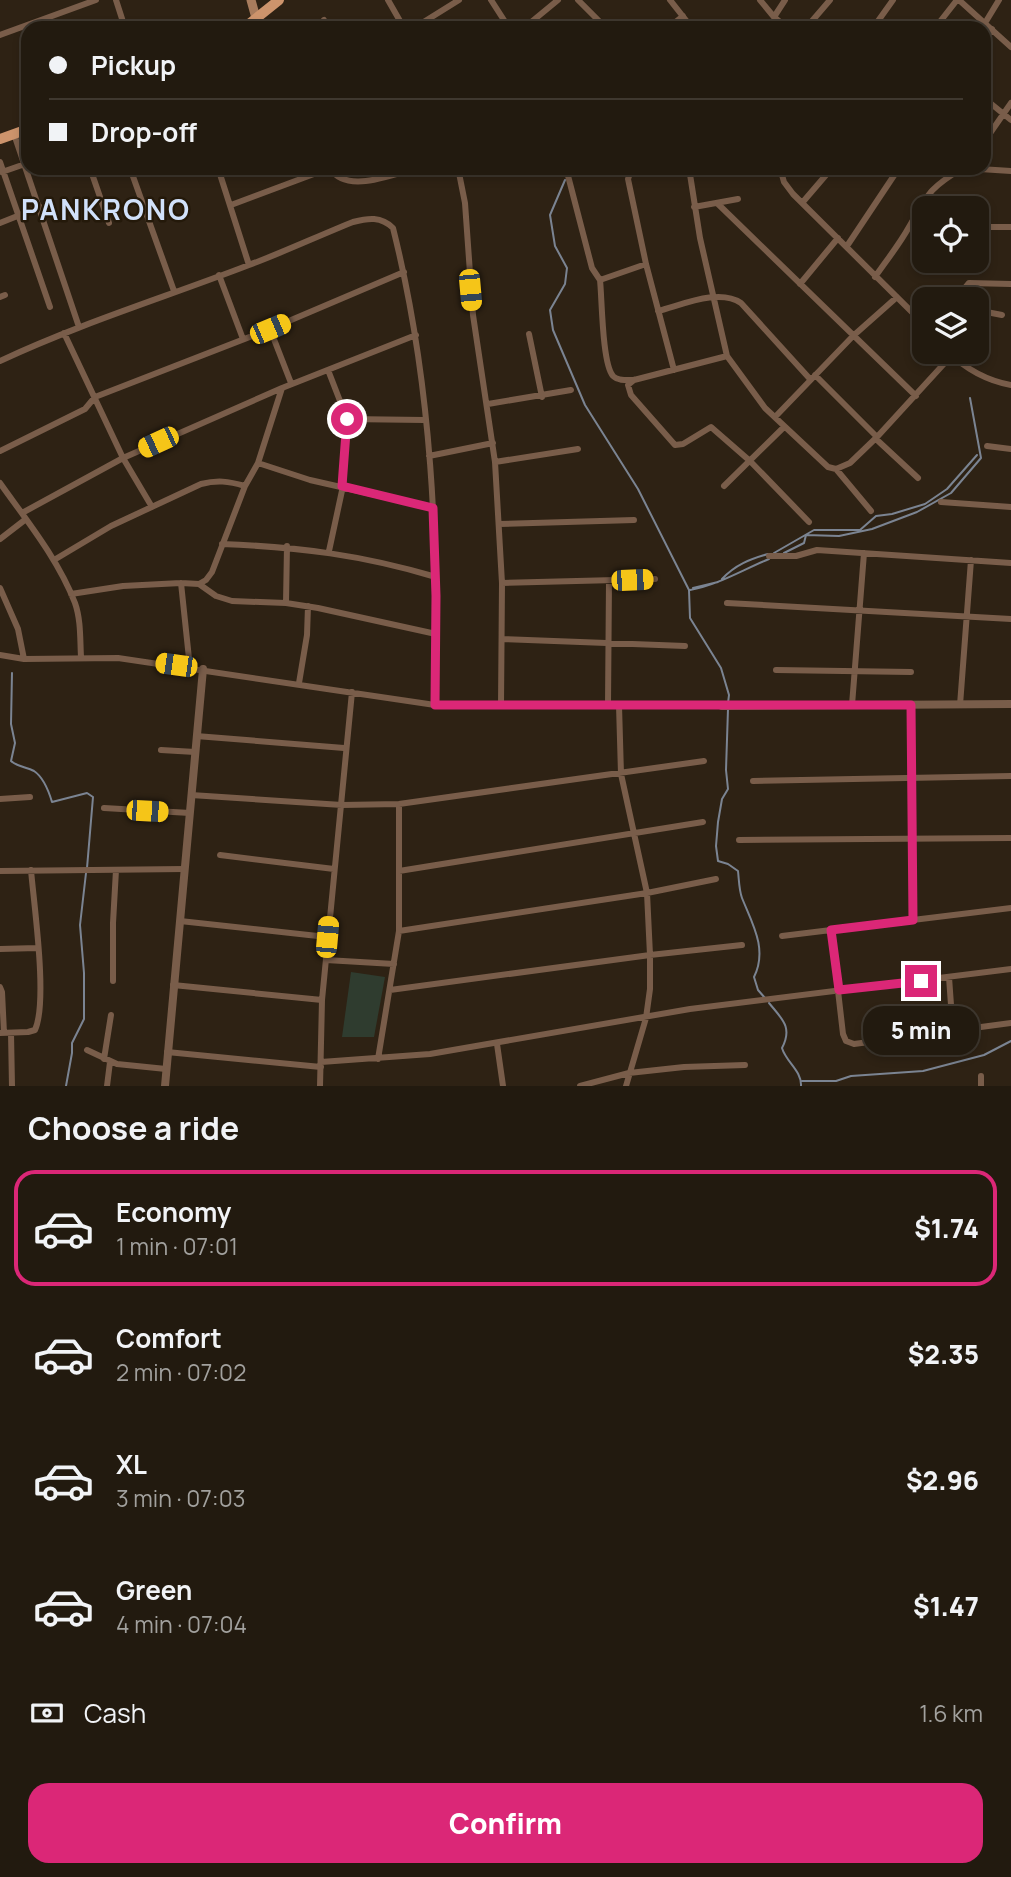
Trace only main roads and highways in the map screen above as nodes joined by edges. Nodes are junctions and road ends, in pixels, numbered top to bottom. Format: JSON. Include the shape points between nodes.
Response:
{"nodes":[{"id":1,"x":251,"y":0,"type":"edge"},
{"id":2,"x":279,"y":0,"type":"edge"},
{"id":3,"x":256,"y":18,"type":"junction"},
{"id":4,"x":252,"y":21,"type":"edge"},
{"id":5,"x":21,"y":132,"type":"edge"},
{"id":6,"x":0,"y":139,"type":"edge"}],
"edges":[{"from":1,"to":3,"type":"main road"},
{"from":2,"to":3,"type":"main road"},
{"from":3,"to":4,"type":"main road"},
{"from":5,"to":6,"type":"main road"}]}
